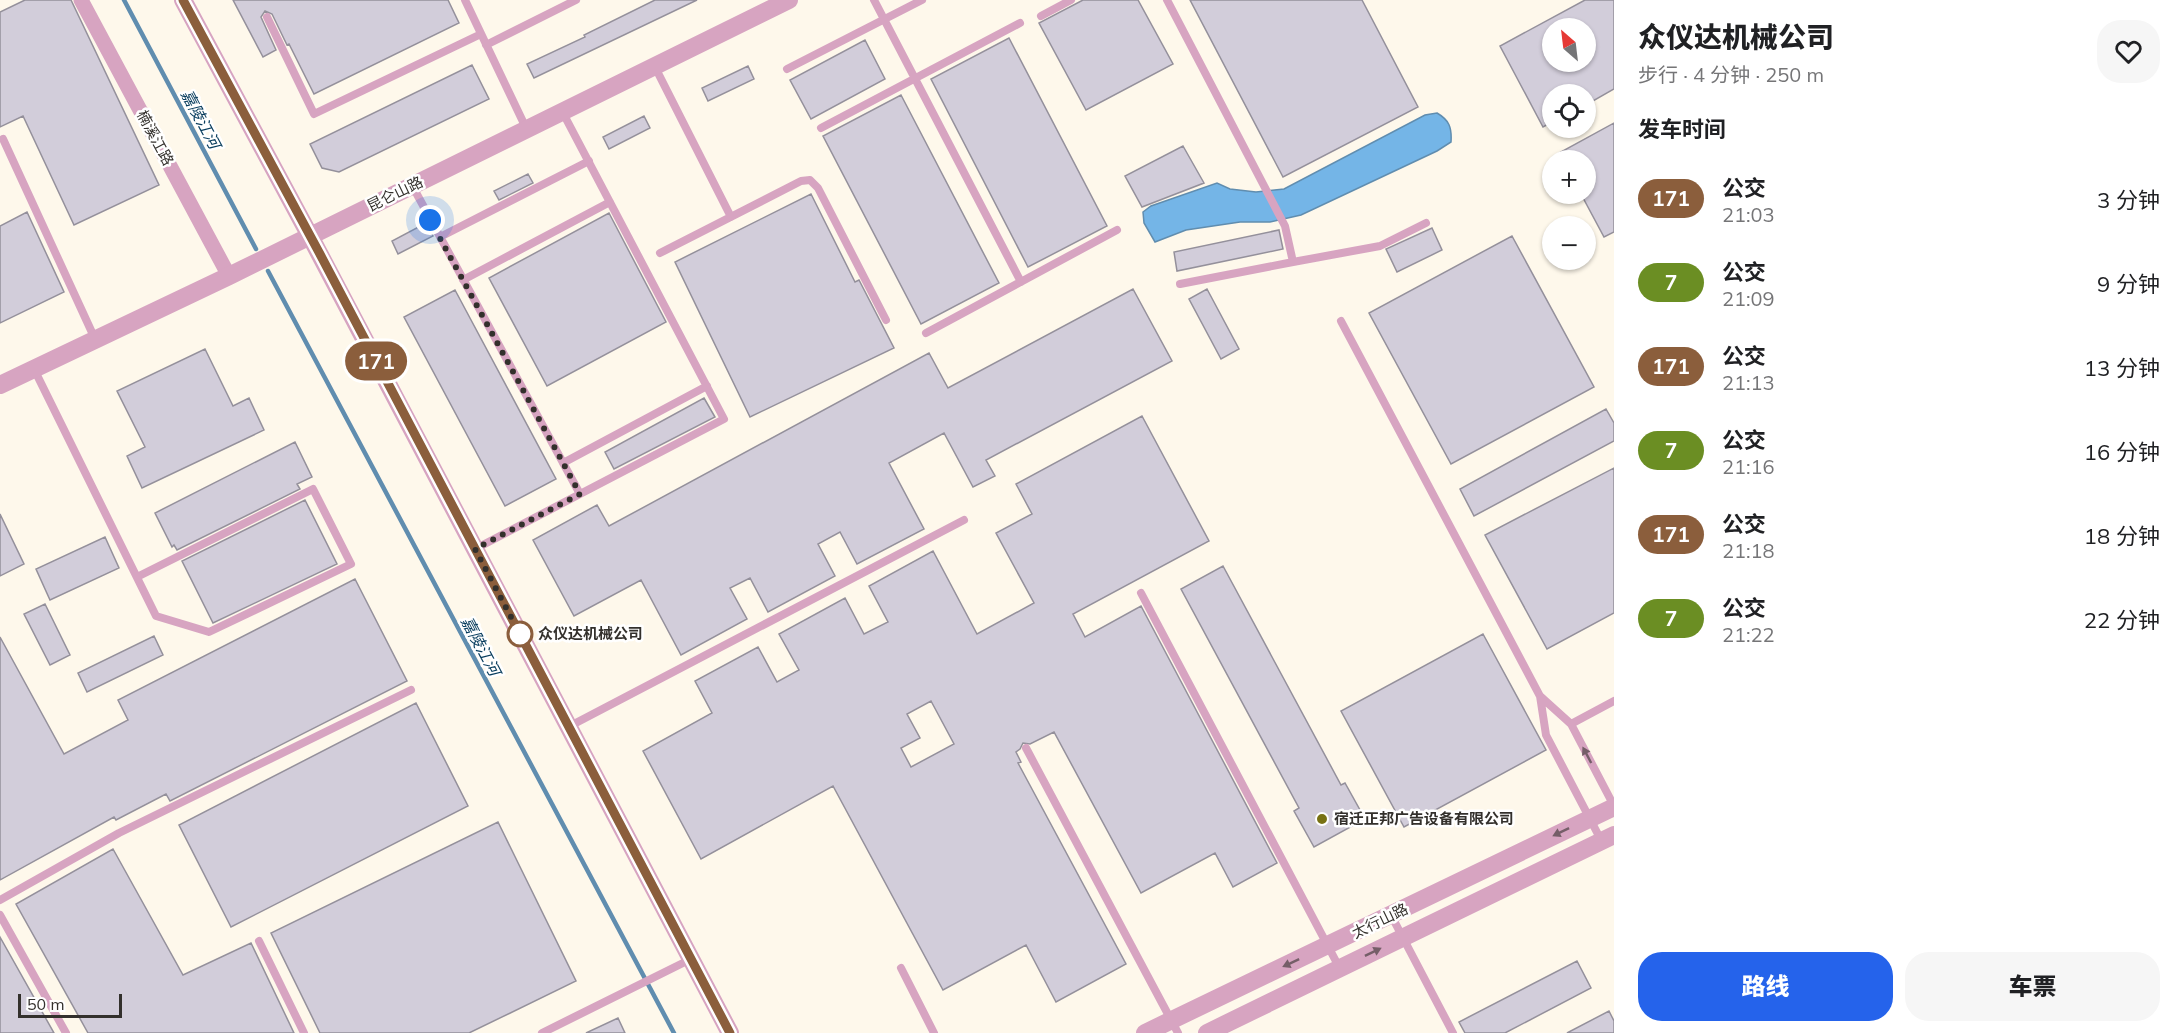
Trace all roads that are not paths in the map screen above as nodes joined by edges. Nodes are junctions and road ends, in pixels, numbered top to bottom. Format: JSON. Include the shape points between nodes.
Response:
{"nodes":[{"id":1,"x":81,"y":0,"type":"edge"},
{"id":2,"x":183,"y":0,"type":"edge"},
{"id":3,"x":465,"y":0,"type":"edge"},
{"id":4,"x":576,"y":0,"type":"edge"},
{"id":5,"x":789,"y":0,"type":"edge"},
{"id":6,"x":874,"y":0,"type":"edge"},
{"id":7,"x":922,"y":0,"type":"edge"},
{"id":8,"x":1071,"y":0,"type":"edge"},
{"id":9,"x":1167,"y":0,"type":"edge"},
{"id":10,"x":1041,"y":16,"type":"dead end"},
{"id":11,"x":267,"y":17,"type":"dead end"},
{"id":12,"x":884,"y":19,"type":"junction"},
{"id":13,"x":1020,"y":23,"type":"dead end"},
{"id":14,"x":481,"y":34,"type":"junction"},
{"id":15,"x":486,"y":45,"type":"junction"},
{"id":16,"x":654,"y":66,"type":"junction"},
{"id":17,"x":787,"y":69,"type":"dead end"},
{"id":18,"x":915,"y":79,"type":"junction"},
{"id":19,"x":562,"y":111,"type":"junction"},
{"id":20,"x":821,"y":128,"type":"dead end"},
{"id":21,"x":526,"y":129,"type":"junction"},
{"id":22,"x":3,"y":139,"type":"dead end"},
{"id":23,"x":589,"y":161,"type":"junction"},
{"id":24,"x":412,"y":185,"type":"junction"},
{"id":25,"x":610,"y":202,"type":"junction"},
{"id":26,"x":731,"y":217,"type":"junction"},
{"id":27,"x":1426,"y":223,"type":"dead end"},
{"id":28,"x":1117,"y":230,"type":"dead end"},
{"id":29,"x":309,"y":236,"type":"junction"},
{"id":30,"x":440,"y":237,"type":"junction"},
{"id":31,"x":660,"y":253,"type":"dead end"},
{"id":32,"x":1293,"y":262,"type":"junction"},
{"id":33,"x":230,"y":276,"type":"junction"},
{"id":34,"x":462,"y":280,"type":"junction"},
{"id":35,"x":1021,"y":282,"type":"junction"},
{"id":36,"x":1180,"y":284,"type":"dead end"},
{"id":37,"x":886,"y":320,"type":"dead end"},
{"id":38,"x":1341,"y":321,"type":"dead end"},
{"id":39,"x":926,"y":333,"type":"dead end"},
{"id":40,"x":95,"y":340,"type":"junction"},
{"id":41,"x":34,"y":369,"type":"junction"},
{"id":42,"x":0,"y":385,"type":"edge"},
{"id":43,"x":707,"y":386,"type":"junction"},
{"id":44,"x":563,"y":463,"type":"junction"},
{"id":45,"x":580,"y":494,"type":"junction"},
{"id":46,"x":964,"y":520,"type":"dead end"},
{"id":47,"x":475,"y":549,"type":"junction"},
{"id":48,"x":136,"y":577,"type":"junction"},
{"id":49,"x":1141,"y":593,"type":"dead end"},
{"id":50,"x":411,"y":690,"type":"dead end"},
{"id":51,"x":1540,"y":696,"type":"junction"},
{"id":52,"x":1614,"y":701,"type":"edge"},
{"id":53,"x":1571,"y":724,"type":"junction"},
{"id":54,"x":569,"y":727,"type":"junction"},
{"id":55,"x":1026,"y":748,"type":"dead end"},
{"id":56,"x":1614,"y":807,"type":"edge"},
{"id":57,"x":1590,"y":818,"type":"junction"},
{"id":58,"x":1608,"y":838,"type":"edge"},
{"id":59,"x":0,"y":900,"type":"edge"},
{"id":60,"x":0,"y":915,"type":"edge"},
{"id":61,"x":1391,"y":915,"type":"junction"},
{"id":62,"x":1403,"y":938,"type":"junction"},
{"id":63,"x":259,"y":941,"type":"dead end"},
{"id":64,"x":1328,"y":946,"type":"junction"},
{"id":65,"x":691,"y":959,"type":"junction"},
{"id":66,"x":901,"y":968,"type":"dead end"},
{"id":67,"x":1340,"y":969,"type":"junction"},
{"id":68,"x":1174,"y":1027,"type":"edge"},
{"id":69,"x":66,"y":1033,"type":"edge"},
{"id":70,"x":304,"y":1033,"type":"edge"},
{"id":71,"x":542,"y":1033,"type":"edge"},
{"id":72,"x":730,"y":1033,"type":"edge"},
{"id":73,"x":934,"y":1033,"type":"edge"},
{"id":74,"x":1145,"y":1033,"type":"edge"},
{"id":75,"x":1207,"y":1033,"type":"edge"},
{"id":76,"x":1453,"y":1033,"type":"edge"}],
"edges":[{"from":1,"to":33,"type":"street","name":"楠溪江路"},
{"from":2,"to":29,"type":"street"},
{"from":3,"to":14,"type":"lane"},
{"from":4,"to":15,"type":"lane"},
{"from":5,"to":16,"type":"street","name":"昆仑山路"},
{"from":6,"to":12,"type":"lane"},
{"from":7,"to":12,"type":"lane"},
{"from":8,"to":10,"type":"lane"},
{"from":9,"to":32,"type":"lane","via":[[1285,226]]},
{"from":11,"to":14,"type":"lane","via":[[314,114]]},
{"from":12,"to":17,"type":"lane"},
{"from":12,"to":18,"type":"lane"},
{"from":13,"to":18,"type":"lane"},
{"from":14,"to":15,"type":"lane"},
{"from":15,"to":21,"type":"lane"},
{"from":16,"to":19,"type":"street","name":"昆仑山路"},
{"from":16,"to":26,"type":"lane"},
{"from":18,"to":20,"type":"lane"},
{"from":18,"to":35,"type":"lane"},
{"from":19,"to":21,"type":"street","name":"昆仑山路"},
{"from":19,"to":23,"type":"lane"},
{"from":21,"to":24,"type":"street","name":"昆仑山路"},
{"from":22,"to":40,"type":"lane"},
{"from":23,"to":25,"type":"lane"},
{"from":23,"to":30,"type":"lane"},
{"from":24,"to":29,"type":"street","name":"昆仑山路"},
{"from":24,"to":30,"type":"lane"},
{"from":25,"to":34,"type":"lane"},
{"from":25,"to":43,"type":"lane"},
{"from":26,"to":31,"type":"lane"},
{"from":26,"to":37,"type":"lane","via":[[810,180]]},
{"from":27,"to":32,"type":"lane","via":[[1380,246]]},
{"from":28,"to":35,"type":"lane"},
{"from":29,"to":33,"type":"street","name":"昆仑山路"},
{"from":29,"to":47,"type":"street"},
{"from":30,"to":34,"type":"lane"},
{"from":32,"to":36,"type":"lane"},
{"from":33,"to":40,"type":"street","name":"昆仑山路"},
{"from":34,"to":44,"type":"lane"},
{"from":35,"to":39,"type":"lane"},
{"from":38,"to":51,"type":"lane"},
{"from":40,"to":41,"type":"street","name":"昆仑山路"},
{"from":41,"to":42,"type":"street","name":"昆仑山路"},
{"from":41,"to":48,"type":"lane"},
{"from":43,"to":44,"type":"lane"},
{"from":43,"to":45,"type":"lane","via":[[724,419]]},
{"from":44,"to":45,"type":"lane"},
{"from":45,"to":47,"type":"lane"},
{"from":46,"to":54,"type":"lane"},
{"from":47,"to":54,"type":"street"},
{"from":48,"to":48,"type":"lane","via":[[156,616],[209,632],[351,564],[313,489]]},
{"from":49,"to":64,"type":"lane"},
{"from":50,"to":59,"type":"lane","via":[[119,833]]},
{"from":51,"to":53,"type":"lane"},
{"from":51,"to":57,"type":"lane","via":[[1546,735]]},
{"from":52,"to":53,"type":"lane"},
{"from":56,"to":53,"type":"lane","one_way":true},
{"from":54,"to":65,"type":"street"},
{"from":55,"to":68,"type":"lane"},
{"from":56,"to":57,"type":"street","name":"太行山路"},
{"from":57,"to":58,"type":"lane"},
{"from":57,"to":61,"type":"street","name":"太行山路","one_way":true},
{"from":58,"to":62,"type":"street","name":"太行山路"},
{"from":60,"to":69,"type":"lane"},
{"from":61,"to":62,"type":"lane"},
{"from":61,"to":64,"type":"street","name":"太行山路"},
{"from":67,"to":62,"type":"street","name":"太行山路","one_way":true},
{"from":62,"to":76,"type":"lane"},
{"from":63,"to":70,"type":"lane"},
{"from":64,"to":67,"type":"lane"},
{"from":64,"to":68,"type":"street","name":"太行山路","one_way":true},
{"from":65,"to":71,"type":"lane"},
{"from":65,"to":72,"type":"street"},
{"from":66,"to":73,"type":"lane"},
{"from":67,"to":75,"type":"street","name":"太行山路"},
{"from":68,"to":74,"type":"street","name":"太行山路"}]}
